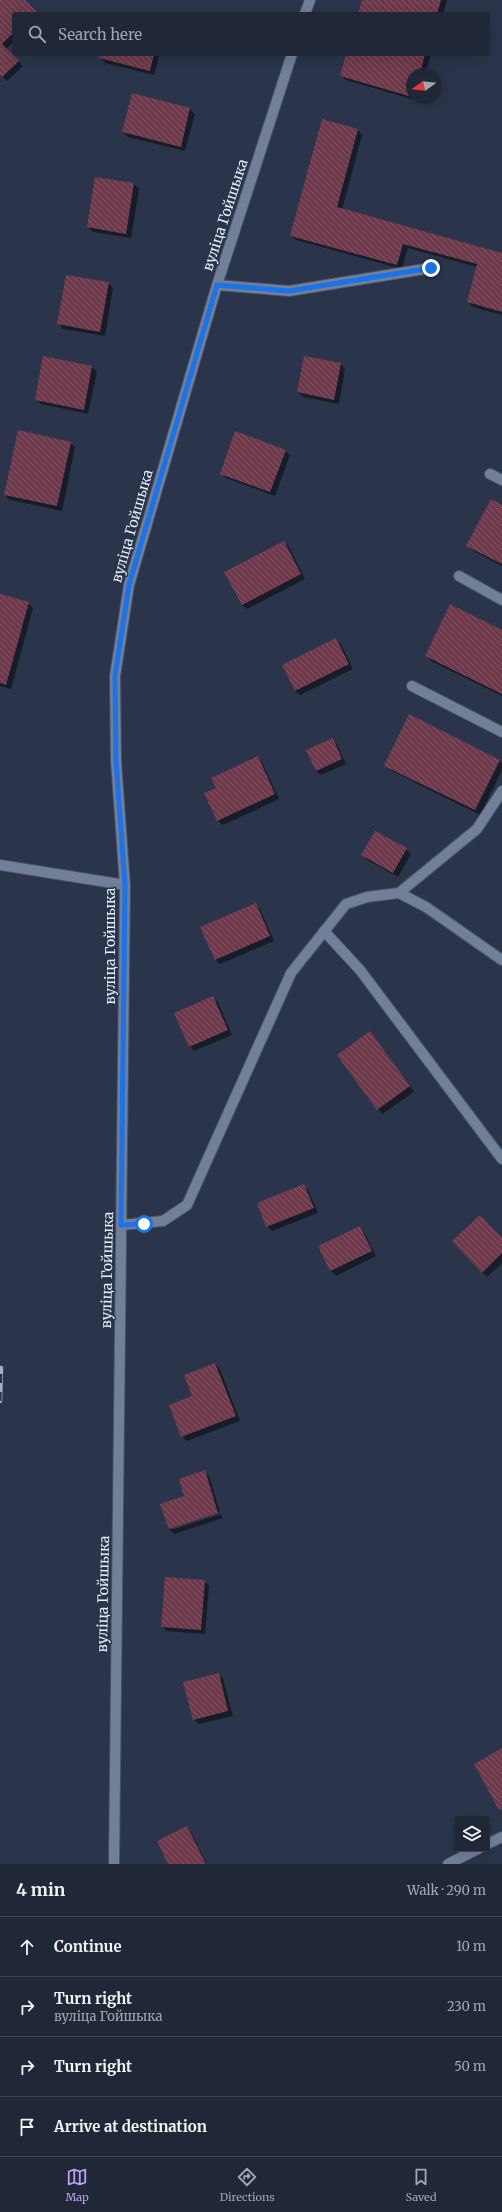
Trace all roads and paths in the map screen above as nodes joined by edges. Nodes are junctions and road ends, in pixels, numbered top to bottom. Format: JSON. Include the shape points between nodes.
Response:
{"nodes":[{"id":1,"x":310,"y":0,"type":"edge"},
{"id":2,"x":306,"y":12,"type":"edge"},
{"id":3,"x":291,"y":56,"type":"edge"},
{"id":4,"x":431,"y":268,"type":"dead end"},
{"id":5,"x":217,"y":285,"type":"junction"},
{"id":6,"x":490,"y":474,"type":"dead end"},
{"id":7,"x":502,"y":480,"type":"edge"},
{"id":8,"x":459,"y":576,"type":"dead end"},
{"id":9,"x":502,"y":600,"type":"edge"},
{"id":10,"x":412,"y":686,"type":"dead end"},
{"id":11,"x":502,"y":732,"type":"edge"},
{"id":12,"x":502,"y":791,"type":"edge"},
{"id":13,"x":0,"y":865,"type":"edge"},
{"id":14,"x":125,"y":885,"type":"junction"},
{"id":15,"x":399,"y":893,"type":"junction"},
{"id":16,"x":324,"y":931,"type":"junction"},
{"id":17,"x":502,"y":960,"type":"edge"},
{"id":18,"x":502,"y":1159,"type":"edge"},
{"id":19,"x":121,"y":1225,"type":"junction"},
{"id":20,"x":502,"y":1837,"type":"edge"},
{"id":21,"x":490,"y":1843,"type":"edge"},
{"id":22,"x":472,"y":1852,"type":"edge"},
{"id":23,"x":114,"y":1864,"type":"edge"},
{"id":24,"x":448,"y":1864,"type":"edge"}],
"edges":[{"from":1,"to":2,"type":"street"},
{"from":3,"to":5,"type":"street","name":"вуліца Гойшыка"},
{"from":4,"to":5,"type":"street","via":[[289,291]]},
{"from":5,"to":14,"type":"street","name":"вуліца Гойшыка","via":[[129,585],[118,653],[115,676],[116,761]]},
{"from":6,"to":7,"type":"street"},
{"from":8,"to":9,"type":"street"},
{"from":10,"to":11,"type":"street"},
{"from":12,"to":15,"type":"street","via":[[476,829]]},
{"from":13,"to":14,"type":"street"},
{"from":14,"to":19,"type":"street","name":"вуліца Гойшыка"},
{"from":15,"to":16,"type":"street","via":[[367,897],[346,904]]},
{"from":15,"to":17,"type":"street","via":[[426,907]]},
{"from":16,"to":18,"type":"street","via":[[360,970]]},
{"from":16,"to":19,"type":"street","via":[[291,973],[187,1205],[163,1221]]},
{"from":19,"to":23,"type":"street","name":"вуліца Гойшыка"},
{"from":20,"to":21,"type":"street"},
{"from":22,"to":24,"type":"street"}]}
